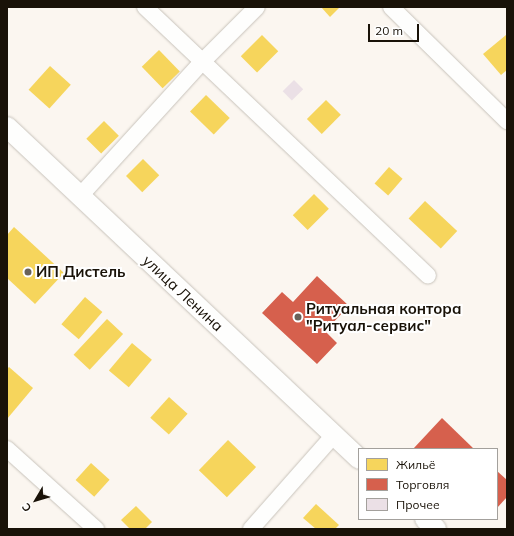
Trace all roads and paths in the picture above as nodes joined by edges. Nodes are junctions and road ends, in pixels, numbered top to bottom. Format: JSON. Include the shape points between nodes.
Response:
{"nodes":[{"id":1,"x":144,"y":7,"type":"edge"},
{"id":2,"x":258,"y":7,"type":"edge"},
{"id":3,"x":391,"y":7,"type":"edge"},
{"id":4,"x":203,"y":61,"type":"junction"},
{"id":5,"x":507,"y":121,"type":"edge"},
{"id":6,"x":7,"y":127,"type":"edge"},
{"id":7,"x":80,"y":196,"type":"junction"},
{"id":8,"x":428,"y":276,"type":"dead end"},
{"id":9,"x":334,"y":435,"type":"junction"},
{"id":10,"x":7,"y":449,"type":"edge"},
{"id":11,"x":358,"y":457,"type":"edge"},
{"id":12,"x":426,"y":520,"type":"edge"},
{"id":13,"x":96,"y":529,"type":"edge"},
{"id":14,"x":252,"y":529,"type":"edge"},
{"id":15,"x":436,"y":529,"type":"edge"}],
"edges":[{"from":1,"to":4,"type":"street"},
{"from":2,"to":4,"type":"street"},
{"from":3,"to":5,"type":"street"},
{"from":4,"to":7,"type":"street"},
{"from":4,"to":8,"type":"street"},
{"from":6,"to":7,"type":"street","name":"улица Ленина"},
{"from":7,"to":9,"type":"street","name":"улица Ленина"},
{"from":9,"to":11,"type":"street","name":"улица Ленина"},
{"from":9,"to":14,"type":"street"},
{"from":10,"to":13,"type":"street"},
{"from":12,"to":15,"type":"street"}]}
